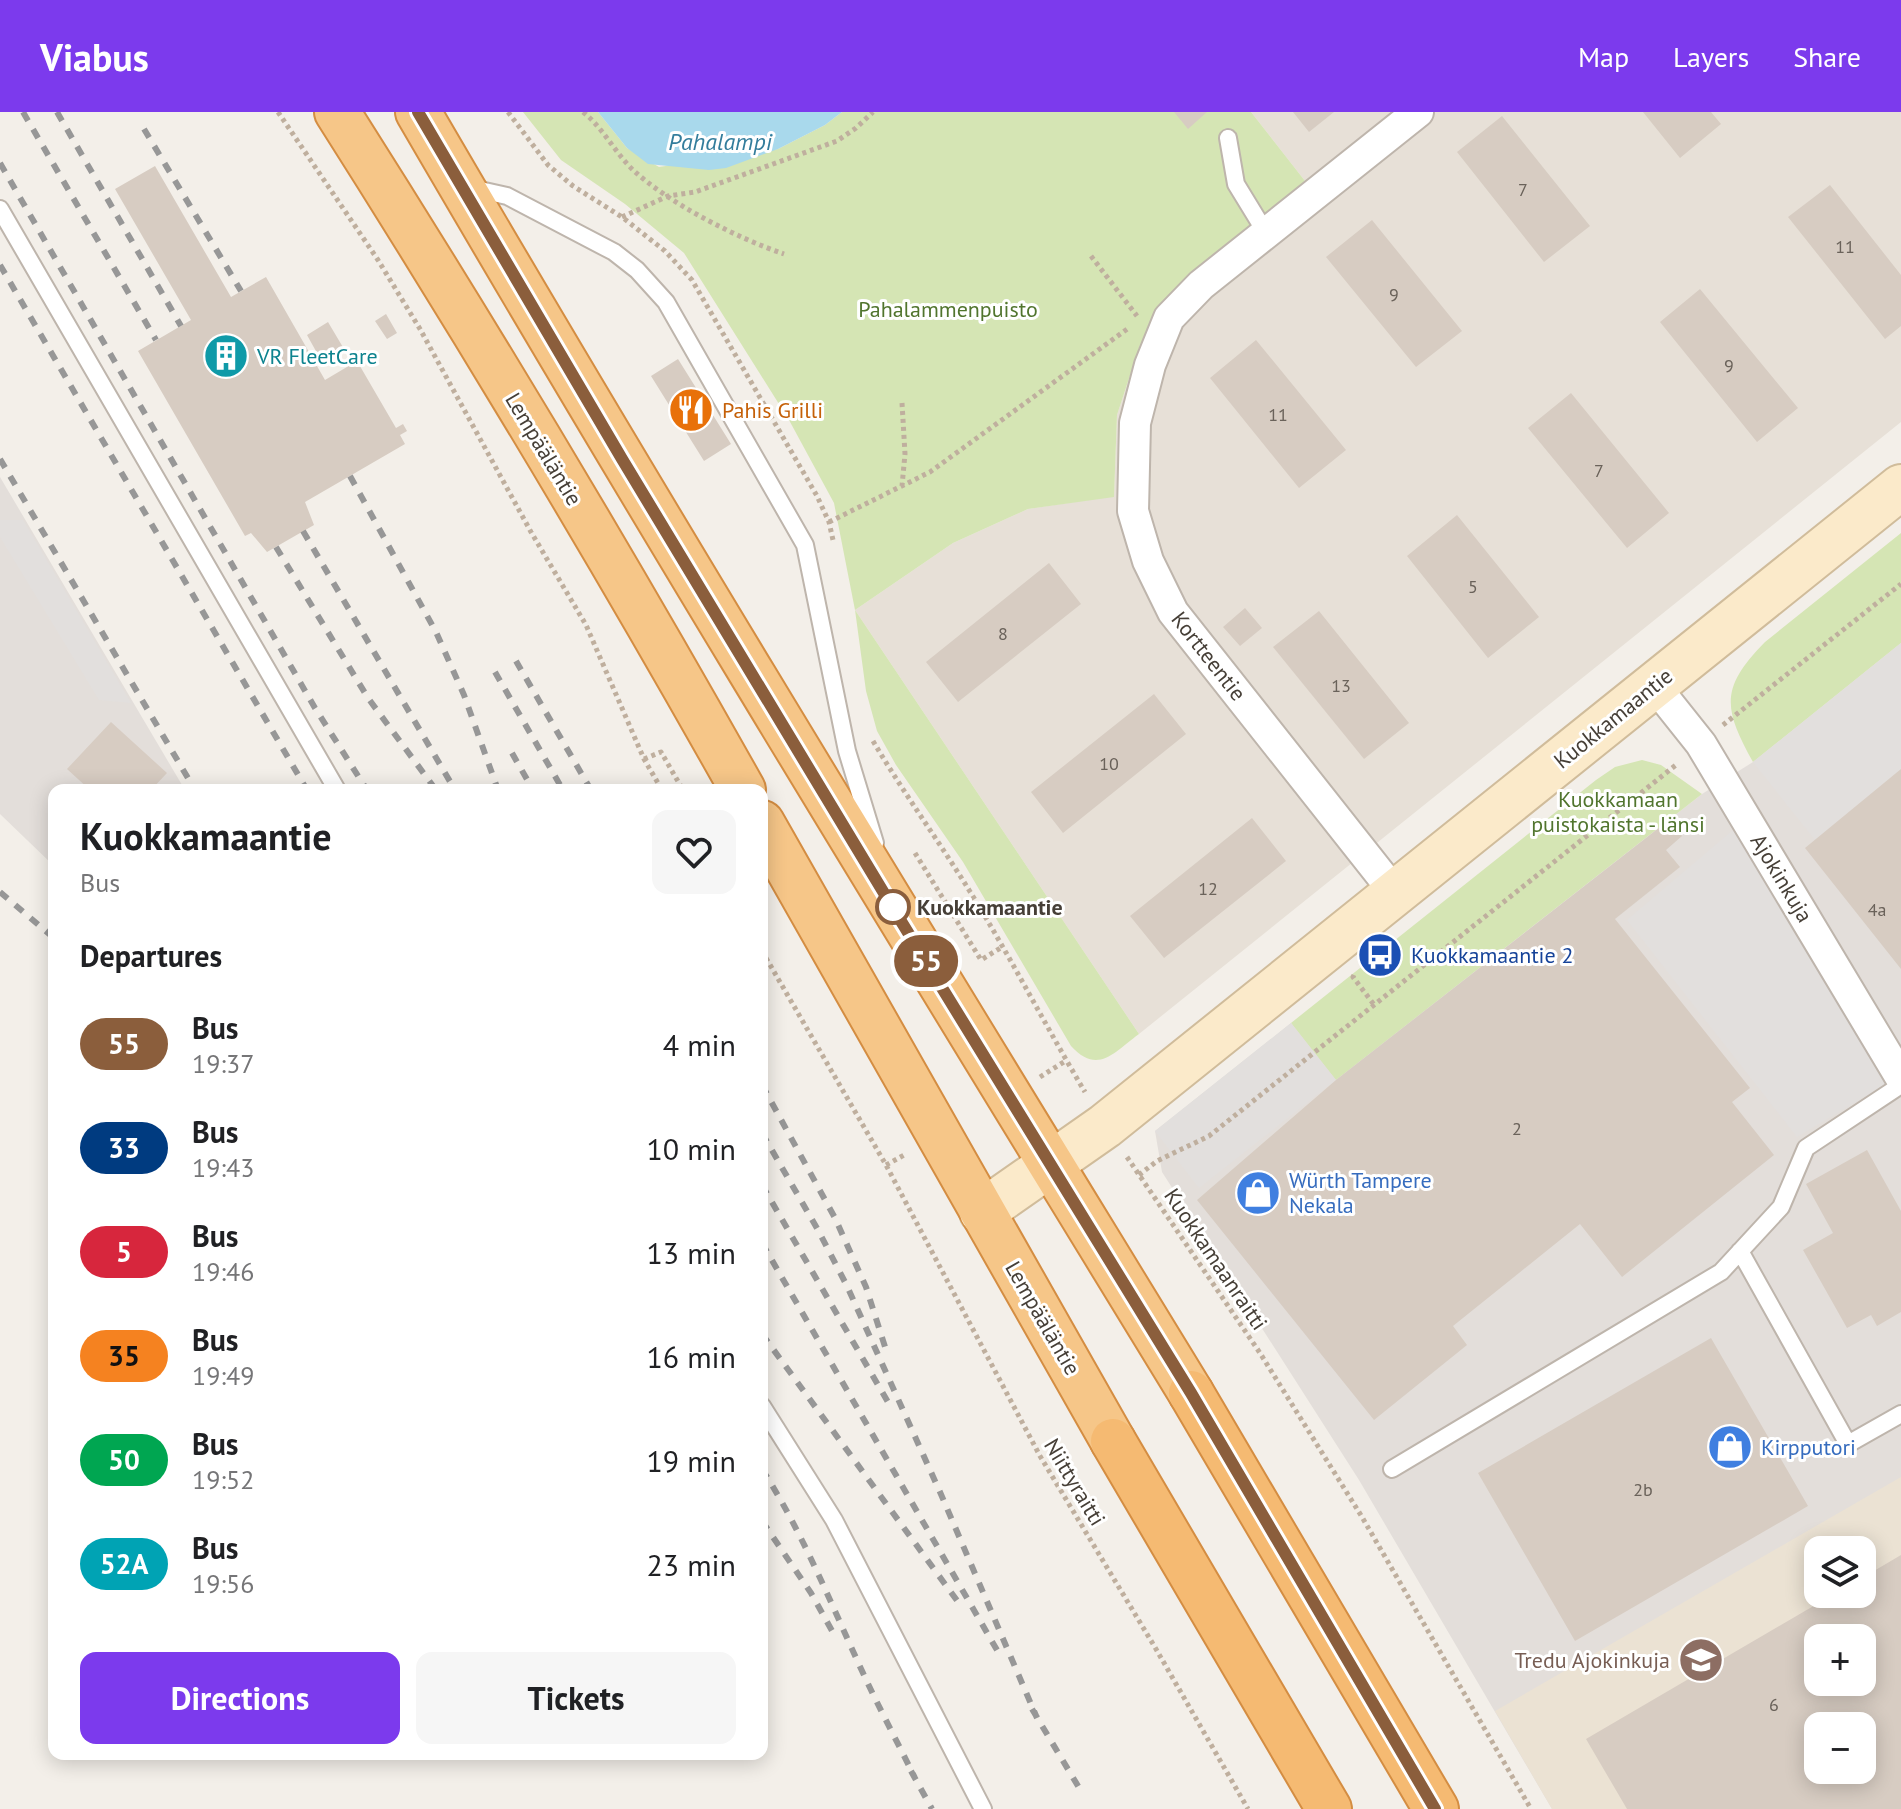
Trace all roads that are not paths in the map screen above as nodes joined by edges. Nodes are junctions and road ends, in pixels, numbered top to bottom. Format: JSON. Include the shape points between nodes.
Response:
{"nodes":[{"id":1,"x":337,"y":112,"type":"edge"},
{"id":2,"x":418,"y":112,"type":"edge"},
{"id":3,"x":1418,"y":112,"type":"edge"},
{"id":4,"x":1228,"y":138,"type":"dead end"},
{"id":5,"x":444,"y":149,"type":"edge"},
{"id":6,"x":0,"y":209,"type":"edge"},
{"id":7,"x":1266,"y":233,"type":"junction"},
{"id":8,"x":1901,"y":487,"type":"edge"},
{"id":9,"x":1654,"y":685,"type":"junction"},
{"id":10,"x":334,"y":784,"type":"edge"},
{"id":11,"x":739,"y":784,"type":"edge"},
{"id":12,"x":768,"y":834,"type":"edge"},
{"id":13,"x":1396,"y":894,"type":"junction"},
{"id":14,"x":896,"y":913,"type":"junction"},
{"id":15,"x":1901,"y":1078,"type":"edge"},
{"id":16,"x":1901,"y":1085,"type":"edge"},
{"id":17,"x":1051,"y":1165,"type":"junction"},
{"id":18,"x":982,"y":1212,"type":"junction"},
{"id":19,"x":1740,"y":1251,"type":"junction"},
{"id":20,"x":1901,"y":1414,"type":"edge"},
{"id":21,"x":768,"y":1416,"type":"edge"},
{"id":22,"x":1392,"y":1469,"type":"dead end"},
{"id":23,"x":983,"y":1809,"type":"edge"},
{"id":24,"x":1329,"y":1809,"type":"edge"},
{"id":25,"x":1436,"y":1809,"type":"edge"}],
"edges":[{"from":1,"to":11,"type":"highway","name":"Lempääläntie","via":[[491,361]]},
{"from":2,"to":5,"type":"highway"},
{"from":3,"to":7,"type":"street","name":"Kortteentie"},
{"from":4,"to":7,"type":"lane","via":[[1236,184]]},
{"from":5,"to":14,"type":"highway","via":[[622,459]]},
{"from":5,"to":14,"type":"lane","via":[[507,196],[614,252],[666,302],[805,545],[847,751]]},
{"from":6,"to":10,"type":"lane"},
{"from":7,"to":13,"type":"street","name":"Kortteentie","via":[[1169,318],[1135,423],[1133,511],[1148,561],[1173,612]]},
{"from":8,"to":9,"type":"main road","name":"Kuokkamaantie"},
{"from":9,"to":13,"type":"main road","name":"Kuokkamaantie"},
{"from":9,"to":15,"type":"street","name":"Ajokinkuja","via":[[1701,744]]},
{"from":12,"to":18,"type":"highway","name":"Lempääläntie"},
{"from":13,"to":17,"type":"main road","name":"Kuokkamaantie"},
{"from":14,"to":17,"type":"highway"},
{"from":16,"to":19,"type":"lane","via":[[1806,1148],[1781,1207]]},
{"from":17,"to":18,"type":"main road","name":"Kuokkamaantie"},
{"from":17,"to":25,"type":"highway"},
{"from":18,"to":24,"type":"highway","name":"Lempääläntie"},
{"from":19,"to":20,"type":"lane","via":[[1848,1444]]},
{"from":19,"to":22,"type":"lane","via":[[1721,1272]]},
{"from":21,"to":23,"type":"lane","via":[[834,1520]]}]}
